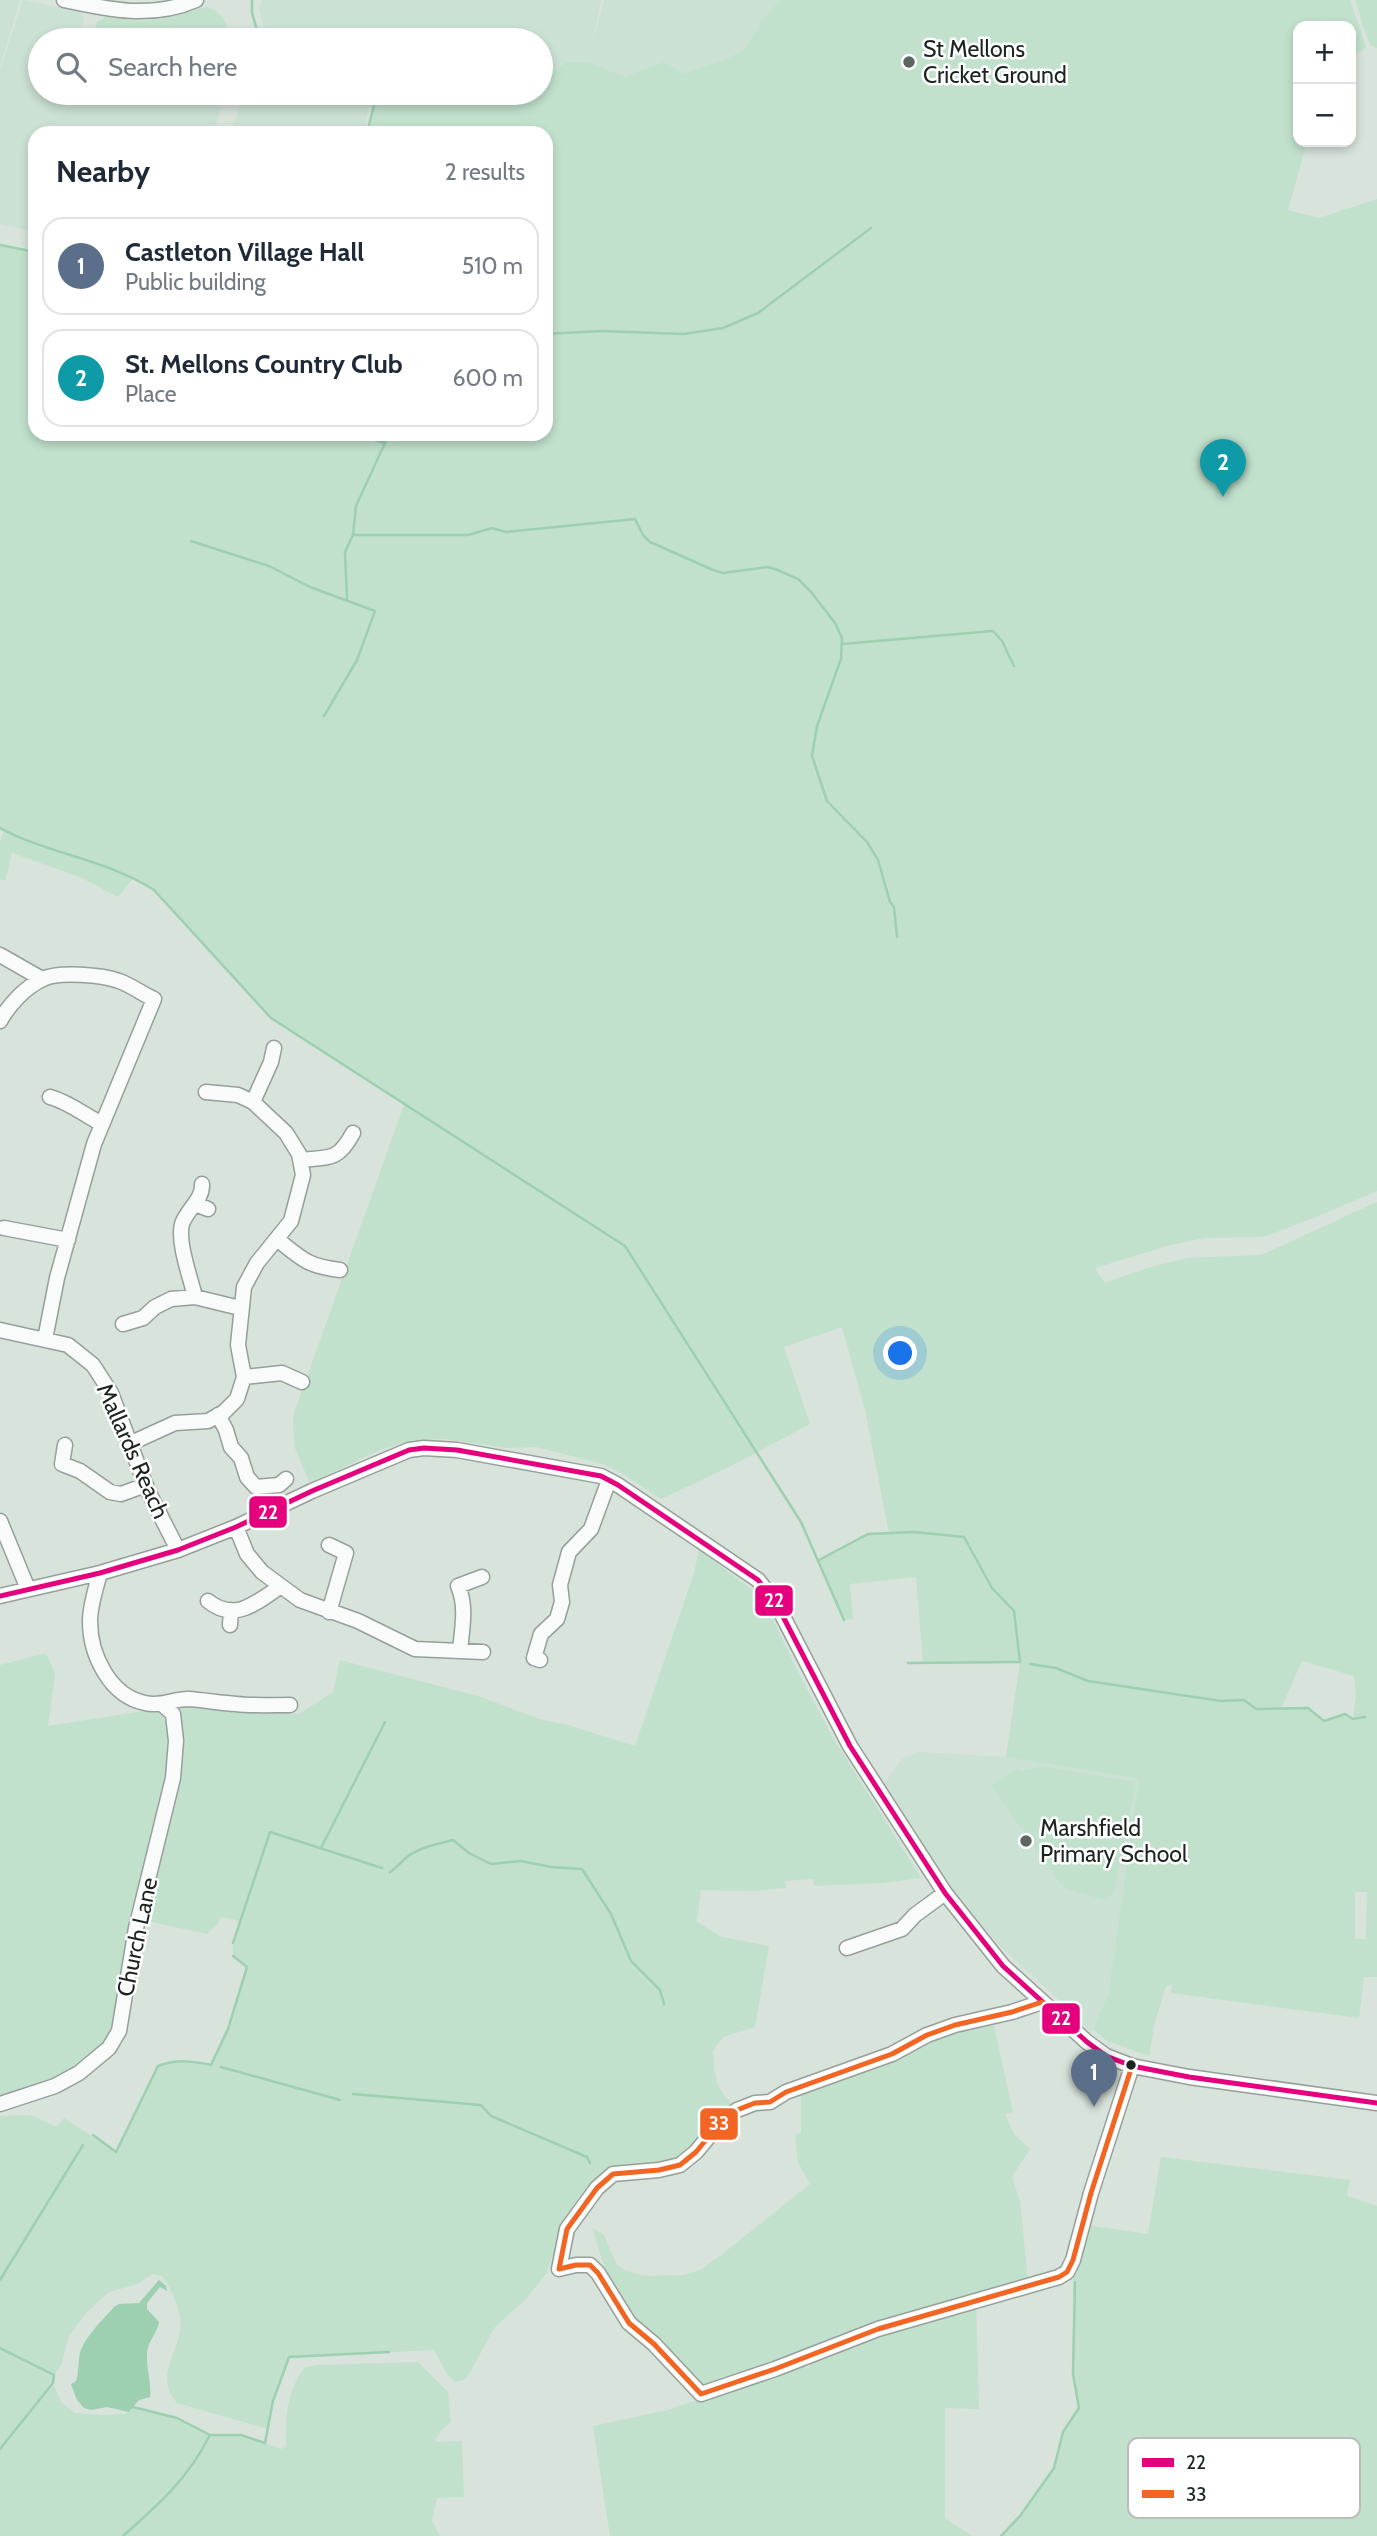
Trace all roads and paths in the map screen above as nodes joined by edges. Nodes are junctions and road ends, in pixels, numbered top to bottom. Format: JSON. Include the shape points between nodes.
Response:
{"nodes":[{"id":1,"x":64,"y":0,"type":"edge"},
{"id":2,"x":196,"y":0,"type":"edge"},
{"id":3,"x":0,"y":955,"type":"edge"},
{"id":4,"x":42,"y":979,"type":"junction"},
{"id":5,"x":0,"y":1021,"type":"edge"},
{"id":6,"x":274,"y":1048,"type":"dead end"},
{"id":7,"x":206,"y":1092,"type":"dead end"},
{"id":8,"x":50,"y":1097,"type":"dead end"},
{"id":9,"x":253,"y":1102,"type":"junction"},
{"id":10,"x":102,"y":1124,"type":"junction"},
{"id":11,"x":354,"y":1133,"type":"dead end"},
{"id":12,"x":300,"y":1160,"type":"junction"},
{"id":13,"x":202,"y":1184,"type":"dead end"},
{"id":14,"x":4,"y":1228,"type":"dead end"},
{"id":15,"x":277,"y":1239,"type":"junction"},
{"id":16,"x":68,"y":1240,"type":"junction"},
{"id":17,"x":340,"y":1270,"type":"dead end"},
{"id":18,"x":195,"y":1297,"type":"junction"},
{"id":19,"x":240,"y":1308,"type":"junction"},
{"id":20,"x":123,"y":1324,"type":"dead end"},
{"id":21,"x":0,"y":1329,"type":"edge"},
{"id":22,"x":45,"y":1339,"type":"junction"},
{"id":23,"x":244,"y":1377,"type":"junction"},
{"id":24,"x":302,"y":1382,"type":"dead end"},
{"id":25,"x":218,"y":1415,"type":"junction"},
{"id":26,"x":129,"y":1444,"type":"junction"},
{"id":27,"x":65,"y":1445,"type":"dead end"},
{"id":28,"x":286,"y":1479,"type":"dead end"},
{"id":29,"x":609,"y":1480,"type":"junction"},
{"id":30,"x":146,"y":1485,"type":"junction"},
{"id":31,"x":0,"y":1521,"type":"edge"},
{"id":32,"x":236,"y":1527,"type":"junction"},
{"id":33,"x":329,"y":1545,"type":"dead end"},
{"id":34,"x":178,"y":1550,"type":"junction"},
{"id":35,"x":100,"y":1573,"type":"junction"},
{"id":36,"x":481,"y":1577,"type":"dead end"},
{"id":37,"x":281,"y":1586,"type":"junction"},
{"id":38,"x":29,"y":1589,"type":"junction"},
{"id":39,"x":0,"y":1596,"type":"edge"},
{"id":40,"x":208,"y":1601,"type":"dead end"},
{"id":41,"x":364,"y":1606,"type":"dead end"},
{"id":42,"x":329,"y":1612,"type":"junction"},
{"id":43,"x":358,"y":1621,"type":"junction"},
{"id":44,"x":460,"y":1650,"type":"junction"},
{"id":45,"x":483,"y":1652,"type":"dead end"},
{"id":46,"x":540,"y":1660,"type":"dead end"},
{"id":47,"x":163,"y":1705,"type":"junction"},
{"id":48,"x":290,"y":1705,"type":"dead end"},
{"id":49,"x":945,"y":1893,"type":"junction"},
{"id":50,"x":847,"y":1948,"type":"dead end"},
{"id":51,"x":1042,"y":2002,"type":"junction"},
{"id":52,"x":1132,"y":2066,"type":"junction"},
{"id":53,"x":1377,"y":2103,"type":"edge"},
{"id":54,"x":0,"y":2105,"type":"edge"}],
"edges":[{"from":1,"to":2,"type":"street","via":[[134,12],[168,9]]},
{"from":3,"to":4,"type":"street"},
{"from":4,"to":5,"type":"street","via":[[8,1007]]},
{"from":4,"to":10,"type":"street","via":[[91,976],[120,981],[154,999]]},
{"from":6,"to":9,"type":"street","via":[[263,1066]]},
{"from":7,"to":9,"type":"street","via":[[238,1095]]},
{"from":8,"to":10,"type":"street","via":[[64,1100]]},
{"from":9,"to":12,"type":"street","via":[[286,1133]]},
{"from":10,"to":16,"type":"street"},
{"from":11,"to":12,"type":"street","via":[[344,1150],[332,1157]]},
{"from":12,"to":15,"type":"street","via":[[303,1175],[291,1221]]},
{"from":13,"to":18,"type":"street","via":[[201,1206],[182,1224],[181,1240]]},
{"from":14,"to":16,"type":"street"},
{"from":15,"to":17,"type":"street","via":[[315,1273]]},
{"from":15,"to":19,"type":"street","via":[[244,1287]]},
{"from":16,"to":22,"type":"street"},
{"from":18,"to":19,"type":"street"},
{"from":18,"to":20,"type":"street","via":[[171,1299],[143,1318]]},
{"from":19,"to":23,"type":"street","via":[[238,1345]]},
{"from":21,"to":22,"type":"street","name":"Mallards Reach"},
{"from":22,"to":26,"type":"street","name":"Mallards Reach","via":[[68,1345],[93,1365],[111,1393]]},
{"from":23,"to":24,"type":"street","via":[[283,1367]]},
{"from":23,"to":25,"type":"street","via":[[237,1399]]},
{"from":25,"to":26,"type":"street","via":[[208,1421],[176,1423]]},
{"from":25,"to":28,"type":"street","via":[[256,1487],[279,1485]]},
{"from":26,"to":30,"type":"street","name":"Mallards Reach"},
{"from":27,"to":30,"type":"street","via":[[62,1464],[110,1492],[121,1494]]},
{"from":29,"to":32,"type":"street","via":[[457,1450],[416,1449],[391,1456]]},
{"from":29,"to":46,"type":"street","via":[[591,1529],[569,1552],[557,1619],[541,1634],[534,1658]]},
{"from":29,"to":49,"type":"street","via":[[758,1580],[776,1603],[850,1746]]},
{"from":30,"to":34,"type":"street","name":"Mallards Reach"},
{"from":31,"to":38,"type":"street"},
{"from":32,"to":34,"type":"street"},
{"from":32,"to":37,"type":"street","via":[[247,1554],[262,1573]]},
{"from":33,"to":42,"type":"street","via":[[346,1553]]},
{"from":34,"to":35,"type":"street"},
{"from":35,"to":38,"type":"street"},
{"from":35,"to":47,"type":"street","via":[[90,1620],[99,1662],[111,1684],[128,1699]]},
{"from":36,"to":44,"type":"street","via":[[458,1586],[464,1612]]},
{"from":37,"to":40,"type":"street","via":[[231,1618]]},
{"from":37,"to":42,"type":"street"},
{"from":38,"to":39,"type":"street"},
{"from":41,"to":43,"type":"street"},
{"from":42,"to":43,"type":"street"},
{"from":43,"to":44,"type":"street","via":[[415,1649]]},
{"from":44,"to":45,"type":"street"},
{"from":47,"to":48,"type":"street","via":[[184,1699]]},
{"from":47,"to":54,"type":"street","name":"Church Lane","via":[[173,1714],[173,1778],[136,1928],[119,2031],[109,2048],[79,2073]]},
{"from":49,"to":50,"type":"street","via":[[915,1915],[904,1935]]},
{"from":49,"to":51,"type":"street","via":[[1003,1966]]},
{"from":51,"to":52,"type":"street","via":[[1106,2056]]},
{"from":51,"to":52,"type":"street","via":[[955,2025],[771,2102],[737,2110],[680,2165],[614,2174],[597,2188],[567,2229],[559,2269],[590,2265],[629,2323],[701,2394],[878,2329],[1059,2277],[1073,2260]]},
{"from":52,"to":53,"type":"street"}]}
